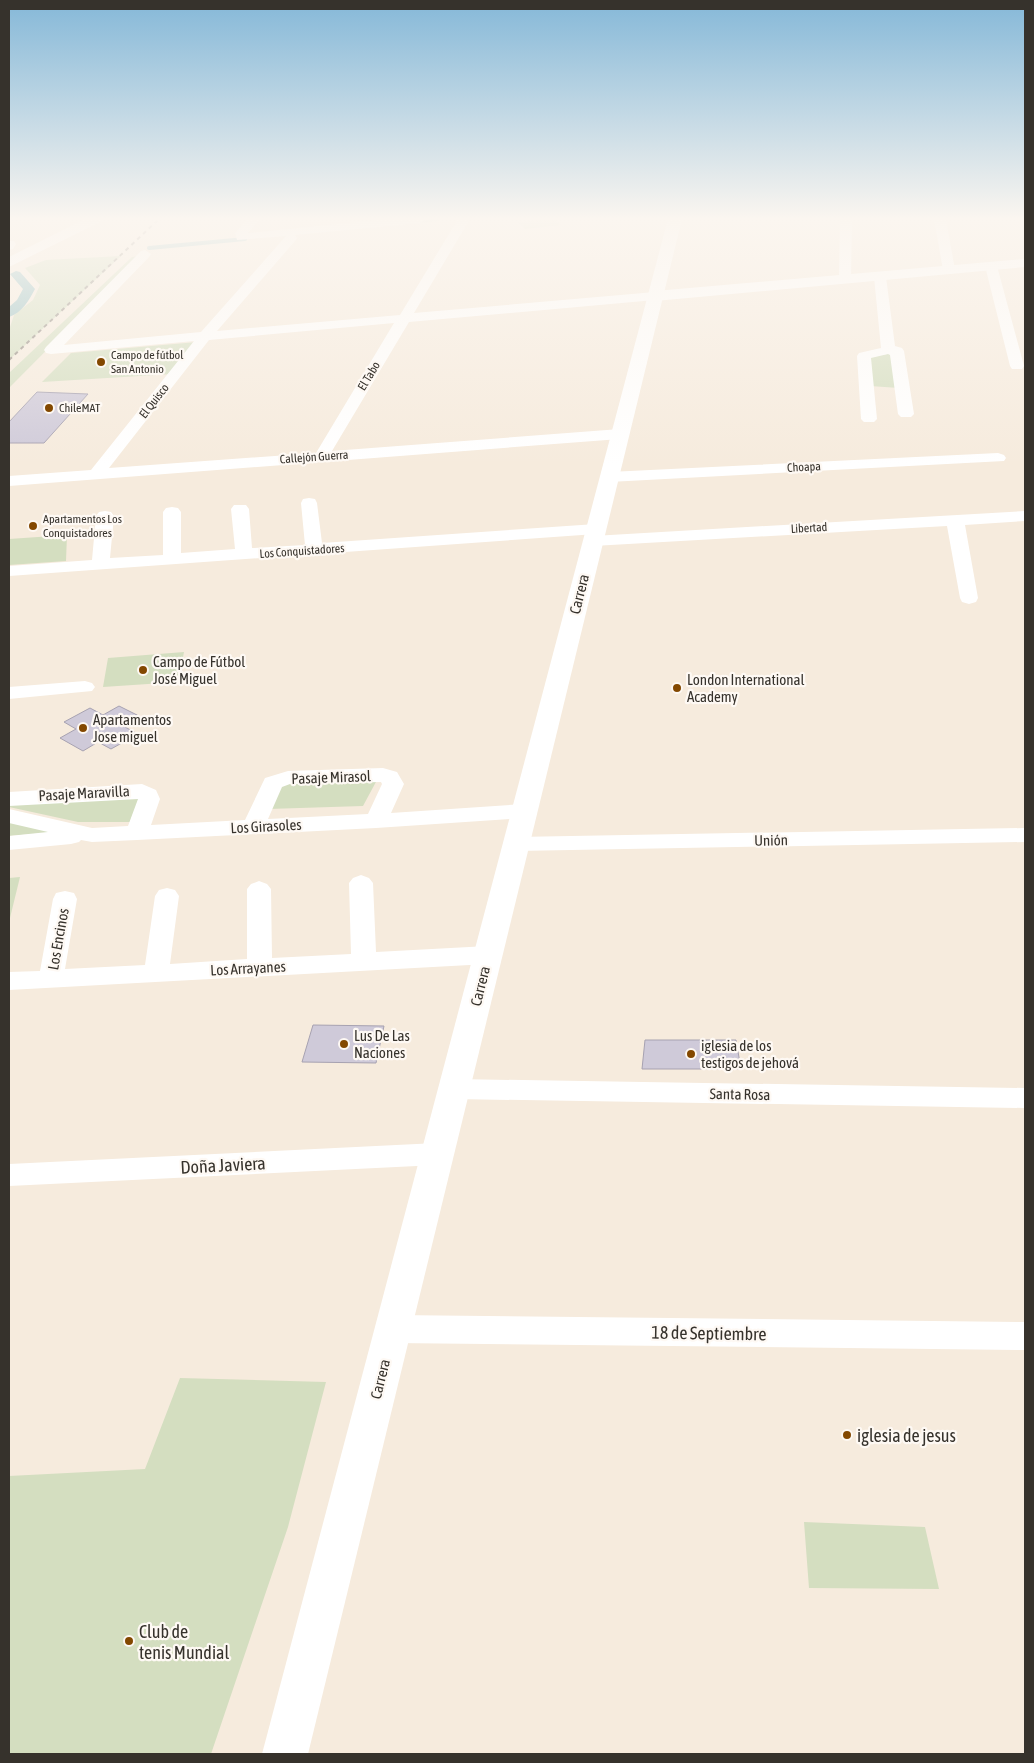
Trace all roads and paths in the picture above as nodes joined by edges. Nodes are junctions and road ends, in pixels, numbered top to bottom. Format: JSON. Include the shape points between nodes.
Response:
{"nodes":[{"id":1,"x":99,"y":301,"type":"edge"},
{"id":2,"x":236,"y":301,"type":"edge"},
{"id":3,"x":415,"y":301,"type":"edge"},
{"id":4,"x":597,"y":301,"type":"edge"},
{"id":5,"x":654,"y":301,"type":"edge"},
{"id":6,"x":883,"y":301,"type":"edge"},
{"id":7,"x":1001,"y":301,"type":"edge"},
{"id":8,"x":404,"y":319,"type":"junction"},
{"id":9,"x":206,"y":336,"type":"junction"},
{"id":10,"x":888,"y":350,"type":"junction"},
{"id":11,"x":1018,"y":366,"type":"dead end"},
{"id":12,"x":906,"y":414,"type":"dead end"},
{"id":13,"x":869,"y":419,"type":"dead end"},
{"id":14,"x":620,"y":434,"type":"junction"},
{"id":15,"x":320,"y":456,"type":"junction"},
{"id":16,"x":998,"y":458,"type":"dead end"},
{"id":17,"x":96,"y":474,"type":"junction"},
{"id":18,"x":609,"y":476,"type":"junction"},
{"id":19,"x":9,"y":481,"type":"edge"},
{"id":20,"x":309,"y":503,"type":"dead end"},
{"id":21,"x":240,"y":509,"type":"dead end"},
{"id":22,"x":172,"y":512,"type":"dead end"},
{"id":23,"x":105,"y":516,"type":"dead end"},
{"id":24,"x":1025,"y":516,"type":"edge"},
{"id":25,"x":955,"y":520,"type":"junction"},
{"id":26,"x":594,"y":535,"type":"junction"},
{"id":27,"x":314,"y":550,"type":"junction"},
{"id":28,"x":244,"y":556,"type":"junction"},
{"id":29,"x":172,"y":560,"type":"junction"},
{"id":30,"x":102,"y":564,"type":"junction"},
{"id":31,"x":9,"y":571,"type":"edge"},
{"id":32,"x":969,"y":598,"type":"dead end"},
{"id":33,"x":85,"y":687,"type":"dead end"},
{"id":34,"x":9,"y":693,"type":"edge"},
{"id":35,"x":9,"y":799,"type":"edge"},
{"id":36,"x":524,"y":811,"type":"junction"},
{"id":37,"x":9,"y":816,"type":"edge"},
{"id":38,"x":376,"y":821,"type":"junction"},
{"id":39,"x":253,"y":826,"type":"junction"},
{"id":40,"x":137,"y":832,"type":"junction"},
{"id":41,"x":92,"y":835,"type":"junction"},
{"id":42,"x":1025,"y":835,"type":"edge"},
{"id":43,"x":9,"y":843,"type":"edge"},
{"id":44,"x":516,"y":844,"type":"junction"},
{"id":45,"x":361,"y":883,"type":"dead end"},
{"id":46,"x":259,"y":889,"type":"dead end"},
{"id":47,"x":166,"y":896,"type":"dead end"},
{"id":48,"x":65,"y":899,"type":"dead end"},
{"id":49,"x":488,"y":955,"type":"junction"},
{"id":50,"x":364,"y":962,"type":"junction"},
{"id":51,"x":260,"y":967,"type":"junction"},
{"id":52,"x":156,"y":973,"type":"junction"},
{"id":53,"x":51,"y":978,"type":"junction"},
{"id":54,"x":9,"y":981,"type":"edge"},
{"id":55,"x":454,"y":1089,"type":"junction"},
{"id":56,"x":1025,"y":1098,"type":"edge"},
{"id":57,"x":437,"y":1154,"type":"junction"},
{"id":58,"x":9,"y":1175,"type":"edge"},
{"id":59,"x":393,"y":1329,"type":"junction"},
{"id":60,"x":1025,"y":1336,"type":"edge"},
{"id":61,"x":285,"y":1754,"type":"edge"}],
"edges":[{"from":1,"to":9,"type":"street","via":[[51,350]]},
{"from":2,"to":9,"type":"street","name":"El Quisco"},
{"from":3,"to":8,"type":"street","name":"El Tabo"},
{"from":4,"to":8,"type":"street"},
{"from":5,"to":14,"type":"main road","name":"Carrera"},
{"from":6,"to":10,"type":"street"},
{"from":7,"to":11,"type":"street"},
{"from":8,"to":9,"type":"street"},
{"from":8,"to":15,"type":"street","name":"El Tabo"},
{"from":9,"to":17,"type":"street","name":"El Quisco"},
{"from":10,"to":12,"type":"street","via":[[897,351]]},
{"from":10,"to":13,"type":"street","via":[[864,356]]},
{"from":14,"to":15,"type":"street","name":"Callejón Guerra"},
{"from":14,"to":18,"type":"main road","name":"Carrera"},
{"from":15,"to":17,"type":"street","name":"Callejón Guerra"},
{"from":16,"to":18,"type":"street","name":"Choapa"},
{"from":17,"to":19,"type":"street","name":"Callejón Guerra"},
{"from":18,"to":26,"type":"main road","name":"Carrera"},
{"from":20,"to":27,"type":"street"},
{"from":21,"to":28,"type":"street"},
{"from":22,"to":29,"type":"street"},
{"from":23,"to":30,"type":"street"},
{"from":24,"to":25,"type":"street","name":"Libertad"},
{"from":25,"to":26,"type":"street","name":"Libertad"},
{"from":25,"to":32,"type":"street"},
{"from":26,"to":27,"type":"street","name":"Los Conquistadores"},
{"from":26,"to":36,"type":"main road","name":"Carrera"},
{"from":27,"to":28,"type":"street","name":"Los Conquistadores"},
{"from":28,"to":29,"type":"street","name":"Los Conquistadores"},
{"from":29,"to":30,"type":"street","name":"Los Conquistadores"},
{"from":30,"to":31,"type":"street","name":"Los Conquistadores"},
{"from":33,"to":34,"type":"street"},
{"from":35,"to":40,"type":"street","name":"Pasaje Maravilla","via":[[142,791],[149,799]]},
{"from":36,"to":38,"type":"street","name":"Los Girasoles"},
{"from":36,"to":44,"type":"main road","name":"Carrera"},
{"from":37,"to":41,"type":"street","name":"Los Girasoles"},
{"from":38,"to":39,"type":"street","name":"Los Girasoles"},
{"from":38,"to":39,"type":"street","name":"Pasaje Mirasol","via":[[393,784],[389,777],[288,778],[273,783]]},
{"from":39,"to":40,"type":"street","name":"Los Girasoles"},
{"from":40,"to":41,"type":"street","name":"Los Girasoles"},
{"from":41,"to":43,"type":"street"},
{"from":42,"to":44,"type":"street","name":"Unión"},
{"from":44,"to":49,"type":"main road","name":"Carrera"},
{"from":45,"to":50,"type":"street"},
{"from":46,"to":51,"type":"street"},
{"from":47,"to":52,"type":"street"},
{"from":48,"to":53,"type":"street","name":"Los Encinos"},
{"from":49,"to":50,"type":"street","name":"Los Arrayanes"},
{"from":49,"to":55,"type":"main road","name":"Carrera"},
{"from":50,"to":51,"type":"street","name":"Los Arrayanes"},
{"from":51,"to":52,"type":"street","name":"Los Arrayanes"},
{"from":52,"to":53,"type":"street","name":"Los Arrayanes"},
{"from":53,"to":54,"type":"street","name":"Los Arrayanes"},
{"from":55,"to":56,"type":"street","name":"Santa Rosa"},
{"from":55,"to":57,"type":"main road","name":"Carrera"},
{"from":57,"to":58,"type":"street","name":"Doña Javiera"},
{"from":57,"to":59,"type":"main road","name":"Carrera"},
{"from":59,"to":60,"type":"street","name":"18 de Septiembre"},
{"from":59,"to":61,"type":"main road","name":"Carrera"}]}
